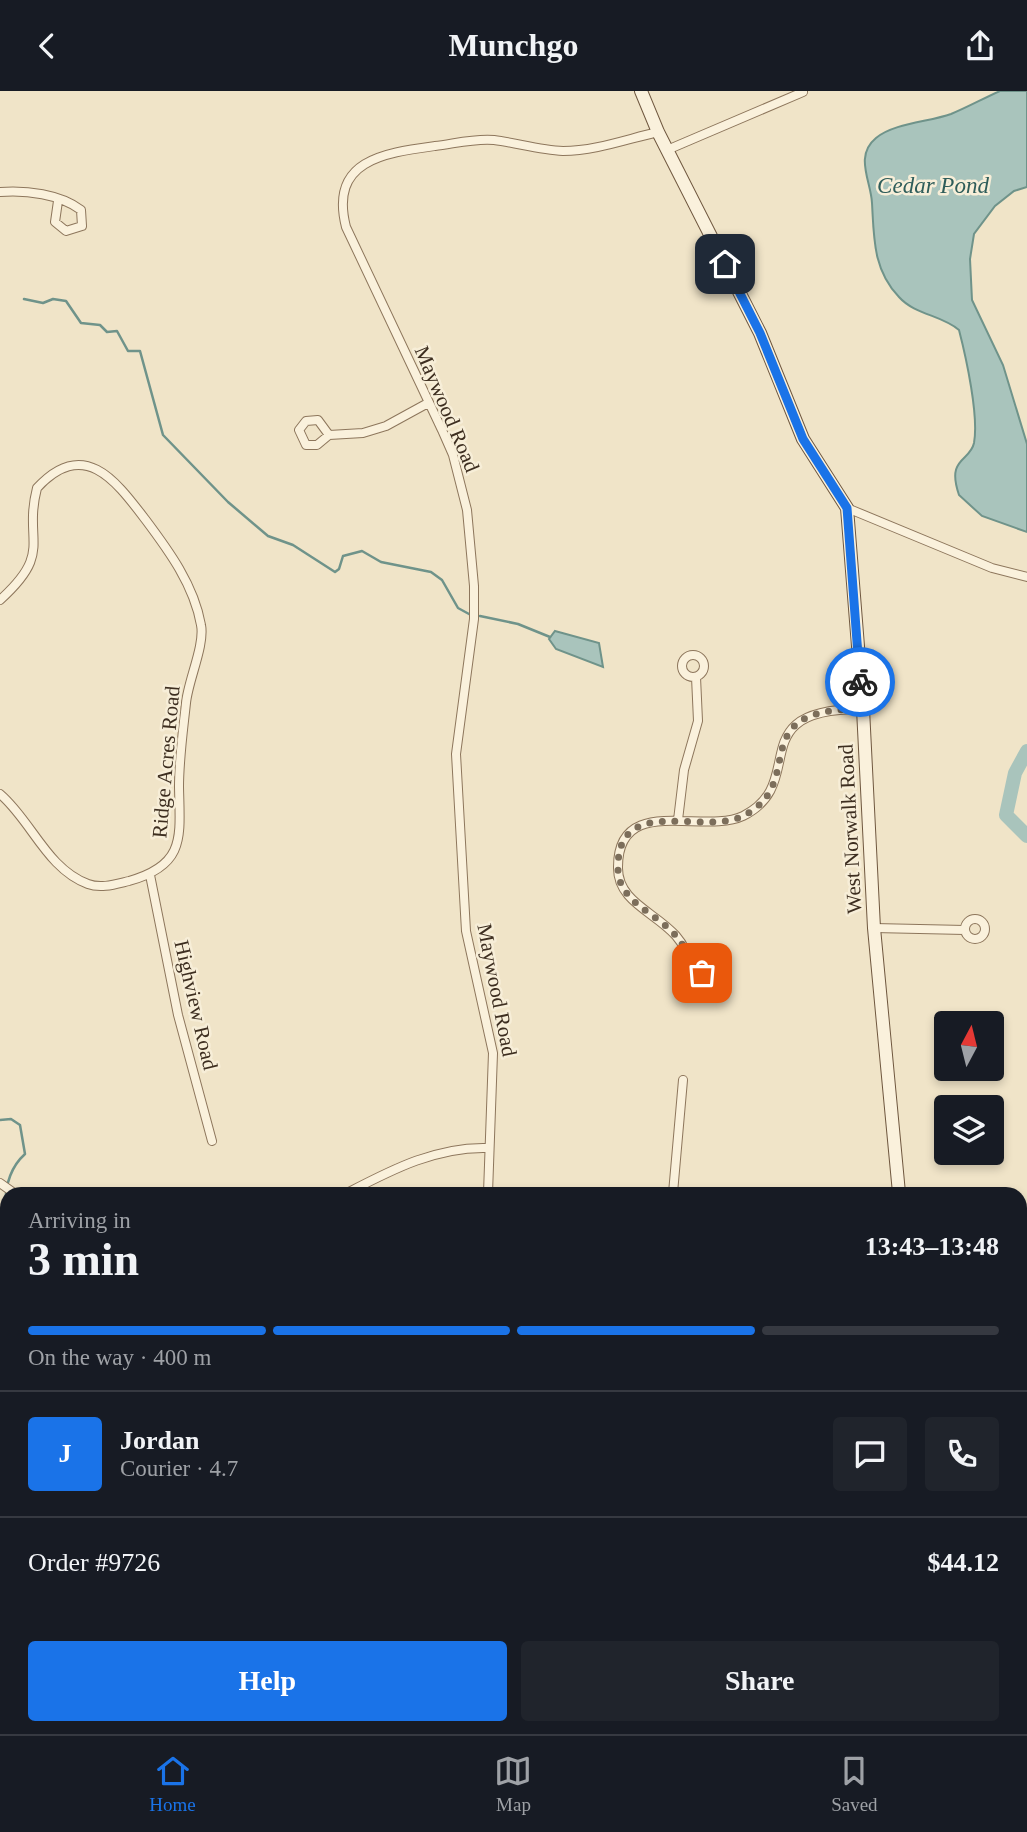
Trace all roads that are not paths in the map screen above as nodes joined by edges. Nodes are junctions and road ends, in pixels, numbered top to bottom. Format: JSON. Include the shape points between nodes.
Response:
{"nodes":[{"id":1,"x":641,"y":91,"type":"edge"},
{"id":2,"x":803,"y":92,"type":"edge"},
{"id":3,"x":658,"y":132,"type":"junction"},
{"id":4,"x":667,"y":150,"type":"junction"},
{"id":5,"x":0,"y":192,"type":"edge"},
{"id":6,"x":58,"y":201,"type":"dead end"},
{"id":7,"x":428,"y":403,"type":"junction"},
{"id":8,"x":329,"y":435,"type":"dead end"},
{"id":9,"x":847,"y":508,"type":"junction"},
{"id":10,"x":1027,"y":577,"type":"edge"},
{"id":11,"x":0,"y":600,"type":"edge"},
{"id":12,"x":696,"y":677,"type":"dead end"},
{"id":13,"x":863,"y":709,"type":"junction"},
{"id":14,"x":0,"y":794,"type":"edge"},
{"id":15,"x":678,"y":820,"type":"junction"},
{"id":16,"x":150,"y":875,"type":"junction"},
{"id":17,"x":874,"y":928,"type":"junction"},
{"id":18,"x":965,"y":930,"type":"dead end"},
{"id":19,"x":689,"y":965,"type":"dead end"},
{"id":20,"x":683,"y":1080,"type":"dead end"},
{"id":21,"x":212,"y":1141,"type":"dead end"},
{"id":22,"x":489,"y":1148,"type":"junction"},
{"id":23,"x":359,"y":1187,"type":"edge"},
{"id":24,"x":488,"y":1187,"type":"edge"},
{"id":25,"x":674,"y":1187,"type":"edge"},
{"id":26,"x":899,"y":1187,"type":"edge"}],
"edges":[{"from":1,"to":3,"type":"main road","name":"West Norwalk Road"},
{"from":2,"to":4,"type":"street"},
{"from":3,"to":4,"type":"main road","name":"West Norwalk Road"},
{"from":3,"to":7,"type":"street","name":"Maywood Road","via":[[585,150],[561,151],[491,140],[388,152],[363,163],[346,182],[345,227]]},
{"from":4,"to":9,"type":"main road","name":"West Norwalk Road","via":[[760,333],[803,439]]},
{"from":5,"to":6,"type":"street","via":[[20,190]]},
{"from":7,"to":8,"type":"street","via":[[386,426]]},
{"from":7,"to":22,"type":"street","name":"Maywood Road","via":[[453,455],[472,555],[474,619],[456,754],[466,931],[493,1053]]},
{"from":9,"to":10,"type":"street","via":[[992,568]]},
{"from":9,"to":13,"type":"main road","name":"West Norwalk Road"},
{"from":11,"to":16,"type":"street","name":"Ridge Acres Road","via":[[21,579],[33,558],[37,488],[68,467],[92,468],[114,478],[173,555],[201,632],[184,724],[179,839],[169,860]]},
{"from":12,"to":15,"type":"street","via":[[698,721],[684,770]]},
{"from":13,"to":15,"type":"street","via":[[813,713],[796,721],[787,734],[769,790],[757,807],[741,817],[720,822]]},
{"from":13,"to":17,"type":"main road","name":"West Norwalk Road"},
{"from":14,"to":16,"type":"street","via":[[74,877],[106,886]]},
{"from":15,"to":19,"type":"street","via":[[651,821],[632,829],[620,851],[617,869],[635,903],[678,935],[688,950]]},
{"from":16,"to":21,"type":"street","name":"Highview Road","via":[[178,1015]]},
{"from":17,"to":18,"type":"street"},
{"from":17,"to":26,"type":"main road","name":"West Norwalk Road","via":[[892,1078]]},
{"from":20,"to":25,"type":"street"},
{"from":22,"to":23,"type":"street","via":[[429,1156]]},
{"from":22,"to":24,"type":"street","name":"Maywood Road"}]}
